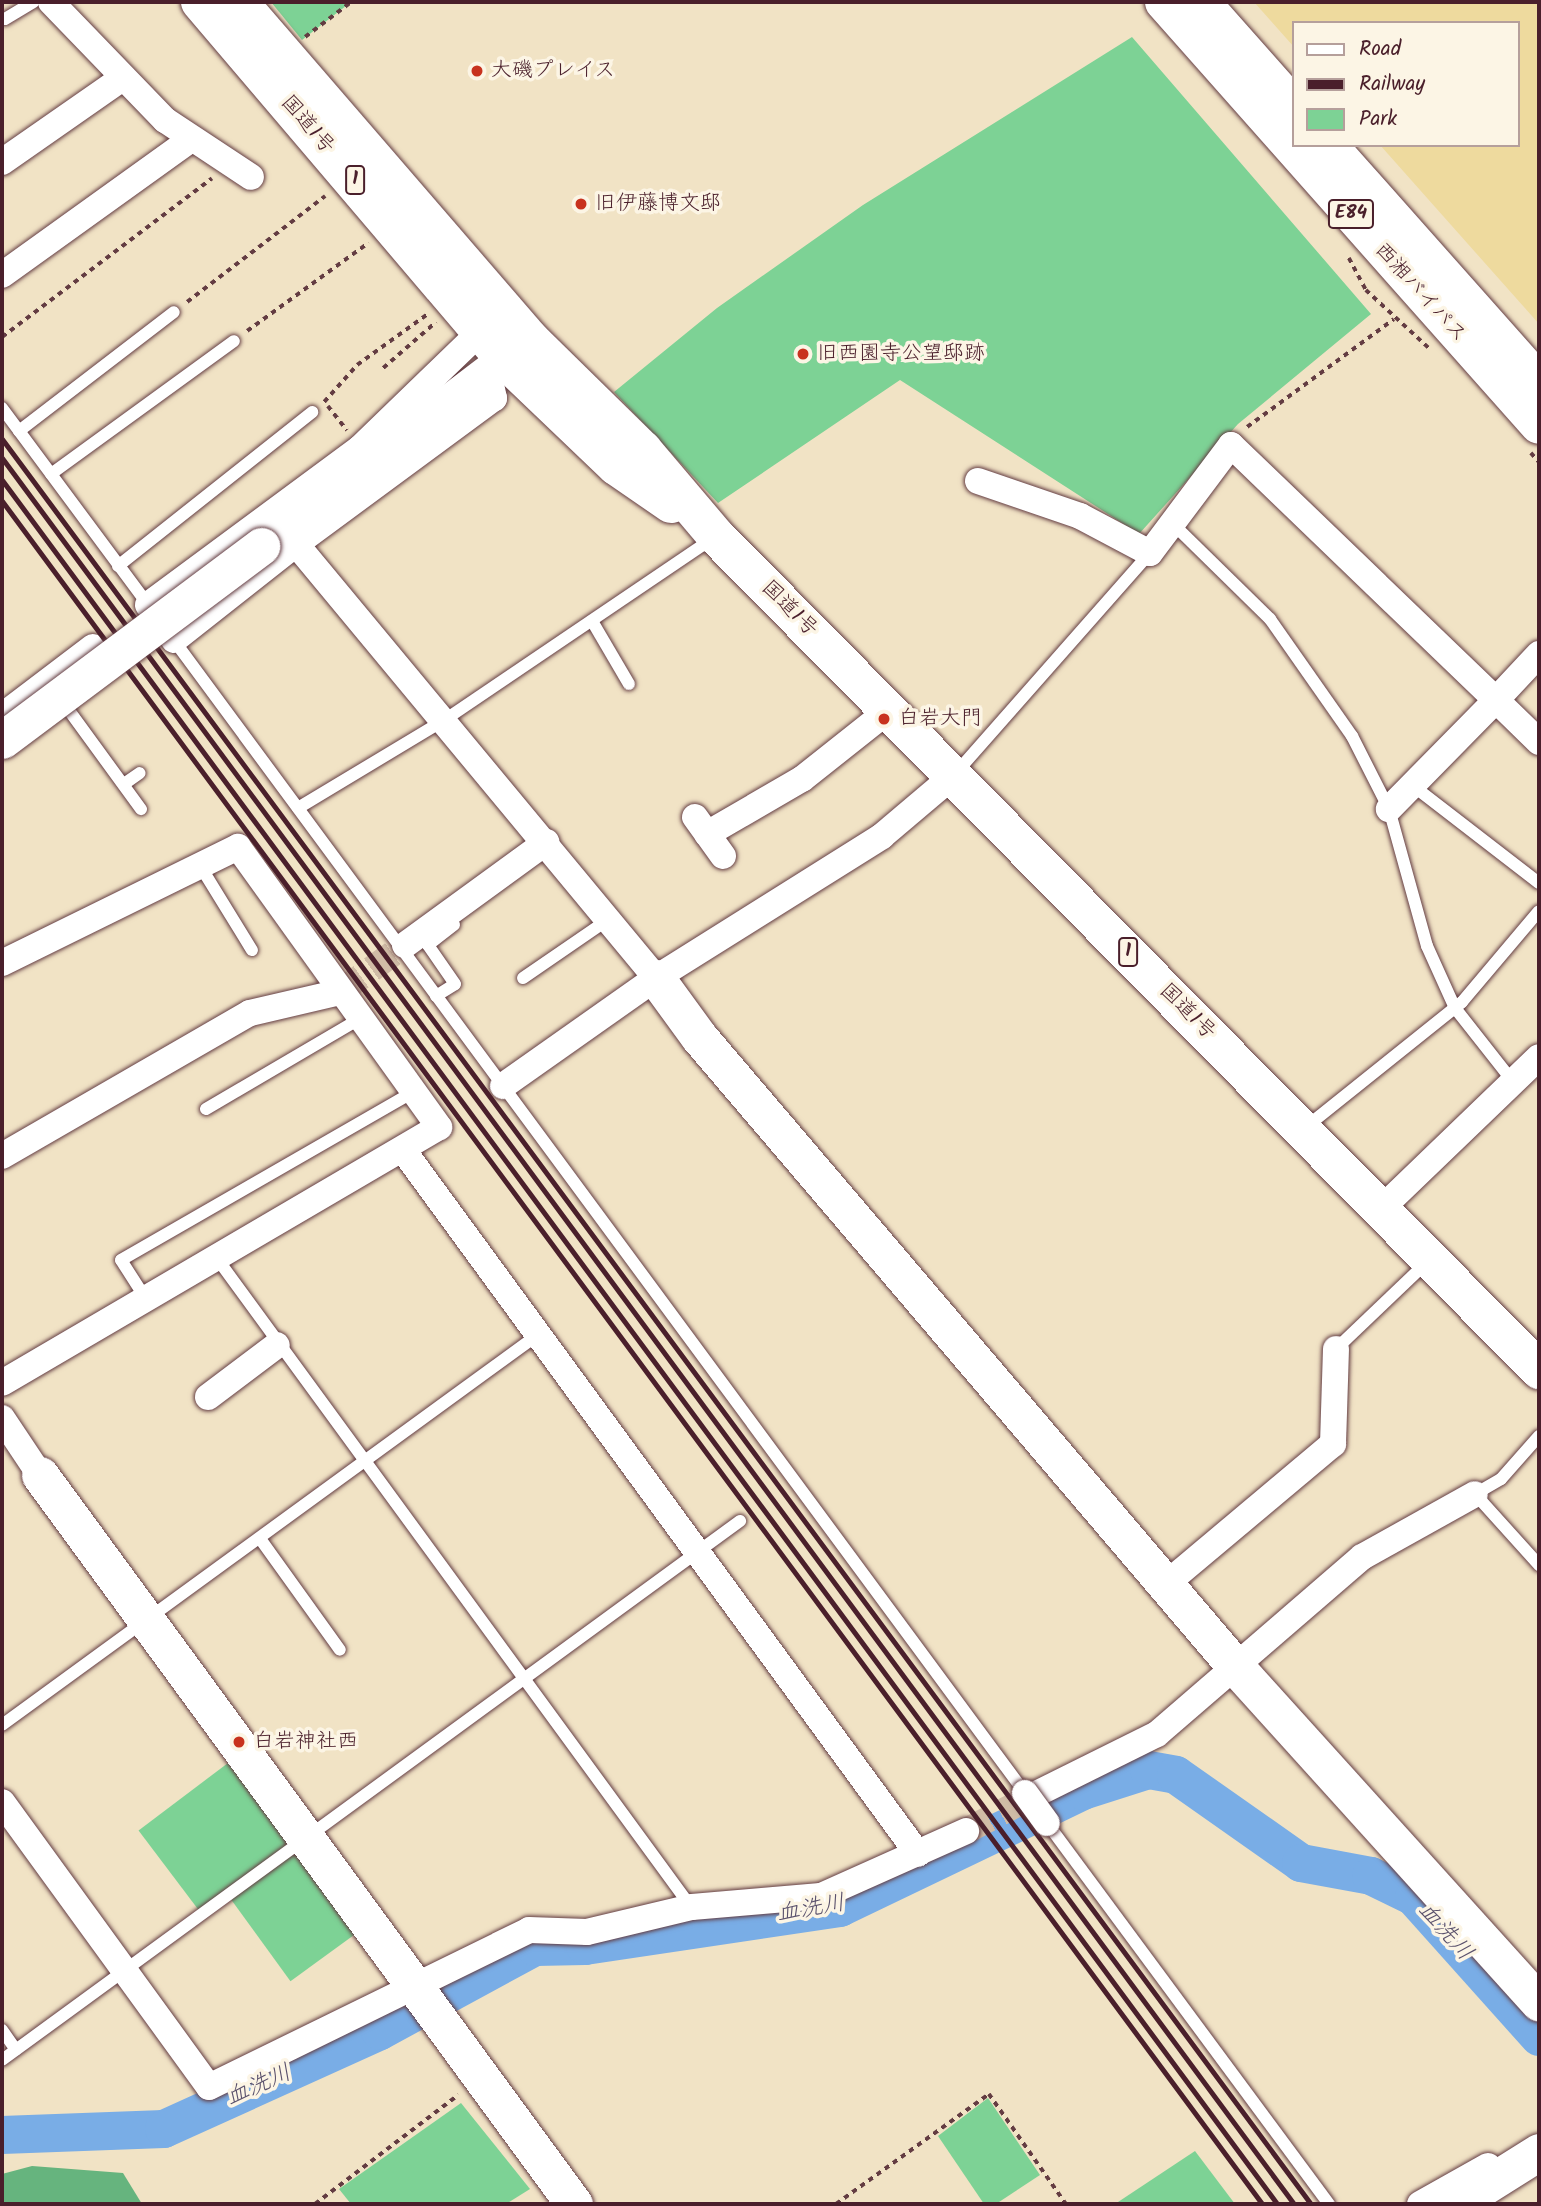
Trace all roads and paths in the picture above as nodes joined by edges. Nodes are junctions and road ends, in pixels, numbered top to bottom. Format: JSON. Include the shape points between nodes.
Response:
{"nodes":[{"id":1,"x":33,"y":2,"type":"edge"},
{"id":2,"x":51,"y":2,"type":"edge"},
{"id":3,"x":201,"y":2,"type":"edge"},
{"id":4,"x":239,"y":2,"type":"edge"},
{"id":5,"x":351,"y":2,"type":"edge"},
{"id":6,"x":1164,"y":2,"type":"edge"},
{"id":7,"x":1201,"y":2,"type":"edge"},
{"id":8,"x":5,"y":19,"type":"dead end"},
{"id":9,"x":302,"y":40,"type":"dead end"},
{"id":10,"x":121,"y":79,"type":"junction"},
{"id":11,"x":1292,"y":105,"type":"edge"},
{"id":12,"x":190,"y":140,"type":"junction"},
{"id":13,"x":1292,"y":146,"type":"edge"},
{"id":14,"x":1293,"y":147,"type":"edge"},
{"id":15,"x":1330,"y":147,"type":"edge"},
{"id":16,"x":2,"y":162,"type":"edge"},
{"id":17,"x":242,"y":169,"type":"joint"},
{"id":18,"x":351,"y":176,"type":"junction"},
{"id":19,"x":374,"y":239,"type":"dead end"},
{"id":20,"x":2,"y":275,"type":"edge"},
{"id":21,"x":434,"y":308,"type":"dead end"},
{"id":22,"x":174,"y":312,"type":"joint"},
{"id":23,"x":442,"y":318,"type":"dead end"},
{"id":24,"x":1394,"y":319,"type":"dead end"},
{"id":25,"x":482,"y":330,"type":"junction"},
{"id":26,"x":2,"y":337,"type":"edge"},
{"id":27,"x":234,"y":341,"type":"joint"},
{"id":28,"x":509,"y":359,"type":"junction"},
{"id":29,"x":383,"y":368,"type":"dead end"},
{"id":30,"x":1539,"y":383,"type":"edge"},
{"id":31,"x":2,"y":408,"type":"edge"},
{"id":32,"x":312,"y":412,"type":"dead end"},
{"id":33,"x":1539,"y":425,"type":"edge"},
{"id":34,"x":19,"y":431,"type":"junction"},
{"id":35,"x":1231,"y":445,"type":"junction"},
{"id":36,"x":360,"y":448,"type":"junction"},
{"id":37,"x":51,"y":474,"type":"junction"},
{"id":38,"x":978,"y":481,"type":"dead end"},
{"id":39,"x":1173,"y":524,"type":"junction"},
{"id":40,"x":716,"y":536,"type":"junction"},
{"id":41,"x":278,"y":545,"type":"junction"},
{"id":42,"x":1150,"y":553,"type":"junction"},
{"id":43,"x":118,"y":566,"type":"junction"},
{"id":44,"x":148,"y":605,"type":"junction"},
{"id":45,"x":592,"y":621,"type":"junction"},
{"id":46,"x":174,"y":640,"type":"junction"},
{"id":47,"x":93,"y":647,"type":"dead end"},
{"id":48,"x":1539,"y":654,"type":"edge"},
{"id":49,"x":629,"y":684,"type":"dead end"},
{"id":50,"x":37,"y":690,"type":"junction"},
{"id":51,"x":1496,"y":700,"type":"junction"},
{"id":52,"x":889,"y":710,"type":"junction"},
{"id":53,"x":65,"y":712,"type":"junction"},
{"id":54,"x":2,"y":716,"type":"edge"},
{"id":55,"x":443,"y":720,"type":"junction"},
{"id":56,"x":2,"y":740,"type":"edge"},
{"id":57,"x":1539,"y":741,"type":"edge"},
{"id":58,"x":2,"y":760,"type":"edge"},
{"id":59,"x":140,"y":773,"type":"dead end"},
{"id":60,"x":954,"y":775,"type":"junction"},
{"id":61,"x":124,"y":784,"type":"junction"},
{"id":62,"x":1412,"y":785,"type":"junction"},
{"id":63,"x":141,"y":808,"type":"dead end"},
{"id":64,"x":298,"y":808,"type":"junction"},
{"id":65,"x":1389,"y":809,"type":"junction"},
{"id":66,"x":546,"y":842,"type":"junction"},
{"id":67,"x":723,"y":856,"type":"dead end"},
{"id":68,"x":199,"y":864,"type":"junction"},
{"id":69,"x":514,"y":872,"type":"junction"},
{"id":70,"x":1539,"y":883,"type":"edge"},
{"id":71,"x":1539,"y":911,"type":"edge"},
{"id":72,"x":610,"y":918,"type":"junction"},
{"id":73,"x":400,"y":942,"type":"junction"},
{"id":74,"x":252,"y":950,"type":"dead end"},
{"id":75,"x":2,"y":963,"type":"edge"},
{"id":76,"x":523,"y":978,"type":"dead end"},
{"id":77,"x":656,"y":978,"type":"junction"},
{"id":78,"x":340,"y":992,"type":"tunnel mouth"},
{"id":79,"x":436,"y":996,"type":"junction"},
{"id":80,"x":1455,"y":1008,"type":"junction"},
{"id":81,"x":362,"y":1018,"type":"junction"},
{"id":82,"x":1539,"y":1057,"type":"edge"},
{"id":83,"x":1514,"y":1083,"type":"junction"},
{"id":84,"x":503,"y":1086,"type":"junction"},
{"id":85,"x":415,"y":1091,"type":"junction"},
{"id":86,"x":206,"y":1109,"type":"dead end"},
{"id":87,"x":1303,"y":1129,"type":"junction"},
{"id":88,"x":403,"y":1150,"type":"junction"},
{"id":89,"x":2,"y":1156,"type":"edge"},
{"id":90,"x":1381,"y":1209,"type":"junction"},
{"id":91,"x":216,"y":1257,"type":"junction"},
{"id":92,"x":1430,"y":1259,"type":"junction"},
{"id":93,"x":147,"y":1300,"type":"junction"},
{"id":94,"x":536,"y":1336,"type":"junction"},
{"id":95,"x":277,"y":1345,"type":"junction"},
{"id":96,"x":1336,"y":1349,"type":"joint"},
{"id":97,"x":1539,"y":1370,"type":"edge"},
{"id":98,"x":2,"y":1384,"type":"edge"},
{"id":99,"x":208,"y":1397,"type":"dead end"},
{"id":100,"x":2,"y":1418,"type":"edge"},
{"id":101,"x":1539,"y":1436,"type":"edge"},
{"id":102,"x":365,"y":1464,"type":"junction"},
{"id":103,"x":40,"y":1475,"type":"joint"},
{"id":104,"x":1475,"y":1494,"type":"junction"},
{"id":105,"x":740,"y":1521,"type":"dead end"},
{"id":106,"x":261,"y":1540,"type":"junction"},
{"id":107,"x":697,"y":1554,"type":"junction"},
{"id":108,"x":1539,"y":1566,"type":"edge"},
{"id":109,"x":1166,"y":1584,"type":"junction"},
{"id":110,"x":147,"y":1622,"type":"junction"},
{"id":111,"x":340,"y":1650,"type":"dead end"},
{"id":112,"x":1234,"y":1665,"type":"junction"},
{"id":113,"x":523,"y":1679,"type":"junction"},
{"id":114,"x":2,"y":1725,"type":"edge"},
{"id":115,"x":1028,"y":1793,"type":"junction"},
{"id":116,"x":2,"y":1802,"type":"edge"},
{"id":117,"x":1047,"y":1823,"type":"joint"},
{"id":118,"x":966,"y":1831,"type":"tunnel mouth"},
{"id":119,"x":304,"y":1840,"type":"junction"},
{"id":120,"x":918,"y":1854,"type":"junction"},
{"id":121,"x":692,"y":1907,"type":"junction"},
{"id":122,"x":127,"y":1972,"type":"junction"},
{"id":123,"x":421,"y":2000,"type":"junction"},
{"id":124,"x":1539,"y":2003,"type":"edge"},
{"id":125,"x":2,"y":2031,"type":"edge"},
{"id":126,"x":16,"y":2050,"type":"junction"},
{"id":127,"x":2,"y":2060,"type":"edge"},
{"id":128,"x":480,"y":2077,"type":"junction"},
{"id":129,"x":1539,"y":2135,"type":"edge"},
{"id":130,"x":1539,"y":2152,"type":"edge"},
{"id":131,"x":1539,"y":2171,"type":"edge"},
{"id":132,"x":315,"y":2204,"type":"edge"},
{"id":133,"x":573,"y":2204,"type":"edge"},
{"id":134,"x":836,"y":2204,"type":"edge"},
{"id":135,"x":1066,"y":2204,"type":"edge"},
{"id":136,"x":1329,"y":2204,"type":"edge"},
{"id":137,"x":1420,"y":2204,"type":"edge"},
{"id":138,"x":1456,"y":2204,"type":"edge"},
{"id":139,"x":1490,"y":2204,"type":"edge"}],
"edges":[{"from":1,"to":8,"type":"lane"},
{"from":2,"to":10,"type":"street"},
{"from":3,"to":18,"type":"highway","name":"国道1号","number":"1"},
{"from":4,"to":28,"type":"highway","name":"国道1号","number":"1"},
{"from":5,"to":9,"type":"path"},
{"from":6,"to":13,"type":"highway","name":"西湘バイパス","number":"E84"},
{"from":7,"to":11,"type":"highway"},
{"from":10,"to":12,"type":"street"},
{"from":10,"to":16,"type":"street"},
{"from":12,"to":17,"type":"street"},
{"from":12,"to":20,"type":"street"},
{"from":14,"to":33,"type":"highway","name":"西湘バイパス","number":"E84"},
{"from":15,"to":30,"type":"highway","name":"西湘バイパス","number":"E84"},
{"from":17,"to":26,"type":"path"},
{"from":18,"to":22,"type":"path"},
{"from":18,"to":25,"type":"highway","name":"国道1号","number":"1"},
{"from":19,"to":27,"type":"path"},
{"from":21,"to":36,"type":"path","via":[[331,387],[325,401]]},
{"from":22,"to":34,"type":"lane"},
{"from":23,"to":29,"type":"path"},
{"from":24,"to":35,"type":"path","via":[[1256,416]]},
{"from":25,"to":28,"type":"highway","name":"国道1号","number":"1"},
{"from":25,"to":36,"type":"street"},
{"from":27,"to":37,"type":"lane"},
{"from":28,"to":40,"type":"highway","name":"国道1号","number":"1","via":[[616,466]]},
{"from":28,"to":41,"type":"street"},
{"from":31,"to":34,"type":"lane"},
{"from":32,"to":43,"type":"lane"},
{"from":34,"to":37,"type":"lane"},
{"from":35,"to":39,"type":"street"},
{"from":35,"to":51,"type":"street"},
{"from":36,"to":44,"type":"street"},
{"from":37,"to":43,"type":"lane"},
{"from":38,"to":42,"type":"street","via":[[1080,516]]},
{"from":39,"to":42,"type":"street"},
{"from":39,"to":65,"type":"lane","via":[[1270,619],[1352,736]]},
{"from":40,"to":45,"type":"lane"},
{"from":40,"to":52,"type":"highway","name":"国道1号","number":"1"},
{"from":41,"to":46,"type":"street"},
{"from":41,"to":55,"type":"street"},
{"from":41,"to":56,"type":"street","bridge":true},
{"from":42,"to":60,"type":"lane"},
{"from":43,"to":44,"type":"lane"},
{"from":44,"to":46,"type":"lane"},
{"from":45,"to":49,"type":"lane"},
{"from":45,"to":55,"type":"lane"},
{"from":46,"to":64,"type":"lane"},
{"from":47,"to":50,"type":"street"},
{"from":48,"to":51,"type":"street"},
{"from":50,"to":53,"type":"street"},
{"from":50,"to":54,"type":"street"},
{"from":51,"to":57,"type":"street"},
{"from":51,"to":62,"type":"street"},
{"from":52,"to":60,"type":"highway","name":"国道1号","number":"1"},
{"from":52,"to":67,"type":"street","via":[[802,779],[701,826]]},
{"from":53,"to":58,"type":"street"},
{"from":53,"to":61,"type":"lane"},
{"from":55,"to":64,"type":"lane"},
{"from":55,"to":66,"type":"street"},
{"from":59,"to":61,"type":"lane"},
{"from":60,"to":77,"type":"street","via":[[881,836]]},
{"from":60,"to":87,"type":"highway","name":"国道1号","number":"1"},
{"from":61,"to":63,"type":"lane"},
{"from":62,"to":65,"type":"street"},
{"from":62,"to":70,"type":"lane"},
{"from":64,"to":73,"type":"lane"},
{"from":65,"to":80,"type":"lane","via":[[1427,946]]},
{"from":66,"to":69,"type":"street"},
{"from":66,"to":72,"type":"street"},
{"from":68,"to":74,"type":"lane"},
{"from":68,"to":75,"type":"street"},
{"from":68,"to":81,"type":"street","via":[[238,847]]},
{"from":69,"to":73,"type":"street"},
{"from":69,"to":79,"type":"lane","via":[[428,945],[455,984]]},
{"from":71,"to":80,"type":"lane"},
{"from":72,"to":76,"type":"lane"},
{"from":72,"to":77,"type":"street"},
{"from":73,"to":79,"type":"lane"},
{"from":77,"to":84,"type":"street"},
{"from":77,"to":109,"type":"street","via":[[699,1037]]},
{"from":78,"to":89,"type":"street","via":[[250,1013]]},
{"from":79,"to":84,"type":"lane"},
{"from":80,"to":83,"type":"lane"},
{"from":80,"to":87,"type":"lane"},
{"from":81,"to":85,"type":"street"},
{"from":81,"to":86,"type":"lane"},
{"from":82,"to":83,"type":"street"},
{"from":83,"to":90,"type":"street"},
{"from":84,"to":115,"type":"lane"},
{"from":85,"to":88,"type":"street","via":[[439,1127]]},
{"from":85,"to":93,"type":"lane","via":[[121,1260]]},
{"from":87,"to":90,"type":"highway","name":"国道1号","number":"1"},
{"from":88,"to":91,"type":"street"},
{"from":88,"to":94,"type":"street"},
{"from":90,"to":92,"type":"highway","name":"国道1号","number":"1"},
{"from":91,"to":93,"type":"street"},
{"from":91,"to":95,"type":"lane"},
{"from":92,"to":96,"type":"lane"},
{"from":92,"to":97,"type":"highway","name":"国道1号","number":"1"},
{"from":93,"to":98,"type":"street"},
{"from":94,"to":102,"type":"lane"},
{"from":94,"to":107,"type":"street"},
{"from":95,"to":99,"type":"street"},
{"from":95,"to":102,"type":"lane"},
{"from":96,"to":109,"type":"street","via":[[1333,1444]]},
{"from":100,"to":103,"type":"street"},
{"from":101,"to":104,"type":"lane","via":[[1501,1479]]},
{"from":102,"to":106,"type":"lane"},
{"from":102,"to":113,"type":"lane"},
{"from":103,"to":110,"type":"street"},
{"from":104,"to":108,"type":"lane"},
{"from":104,"to":112,"type":"street","via":[[1362,1557]]},
{"from":105,"to":107,"type":"lane"},
{"from":106,"to":110,"type":"lane"},
{"from":106,"to":111,"type":"lane"},
{"from":107,"to":113,"type":"lane"},
{"from":107,"to":120,"type":"street"},
{"from":109,"to":112,"type":"street"},
{"from":110,"to":114,"type":"lane"},
{"from":110,"to":119,"type":"street"},
{"from":112,"to":115,"type":"street","via":[[1157,1734],[1083,1760]]},
{"from":112,"to":124,"type":"street"},
{"from":113,"to":119,"type":"lane"},
{"from":113,"to":121,"type":"lane"},
{"from":115,"to":117,"type":"street","bridge":true},
{"from":116,"to":122,"type":"street"},
{"from":117,"to":136,"type":"lane"},
{"from":118,"to":120,"type":"street"},
{"from":119,"to":122,"type":"lane"},
{"from":119,"to":123,"type":"street"},
{"from":120,"to":121,"type":"street","via":[[821,1896]]},
{"from":121,"to":123,"type":"street","via":[[587,1932],[529,1930]]},
{"from":122,"to":123,"type":"street","via":[[209,2087]]},
{"from":122,"to":126,"type":"lane"},
{"from":123,"to":128,"type":"street"},
{"from":125,"to":126,"type":"lane"},
{"from":126,"to":127,"type":"lane"},
{"from":128,"to":132,"type":"path"},
{"from":128,"to":133,"type":"street"},
{"from":129,"to":137,"type":"street"},
{"from":130,"to":138,"type":"street"},
{"from":131,"to":139,"type":"street"},
{"from":134,"to":135,"type":"path","via":[[989,2094]]}]}
